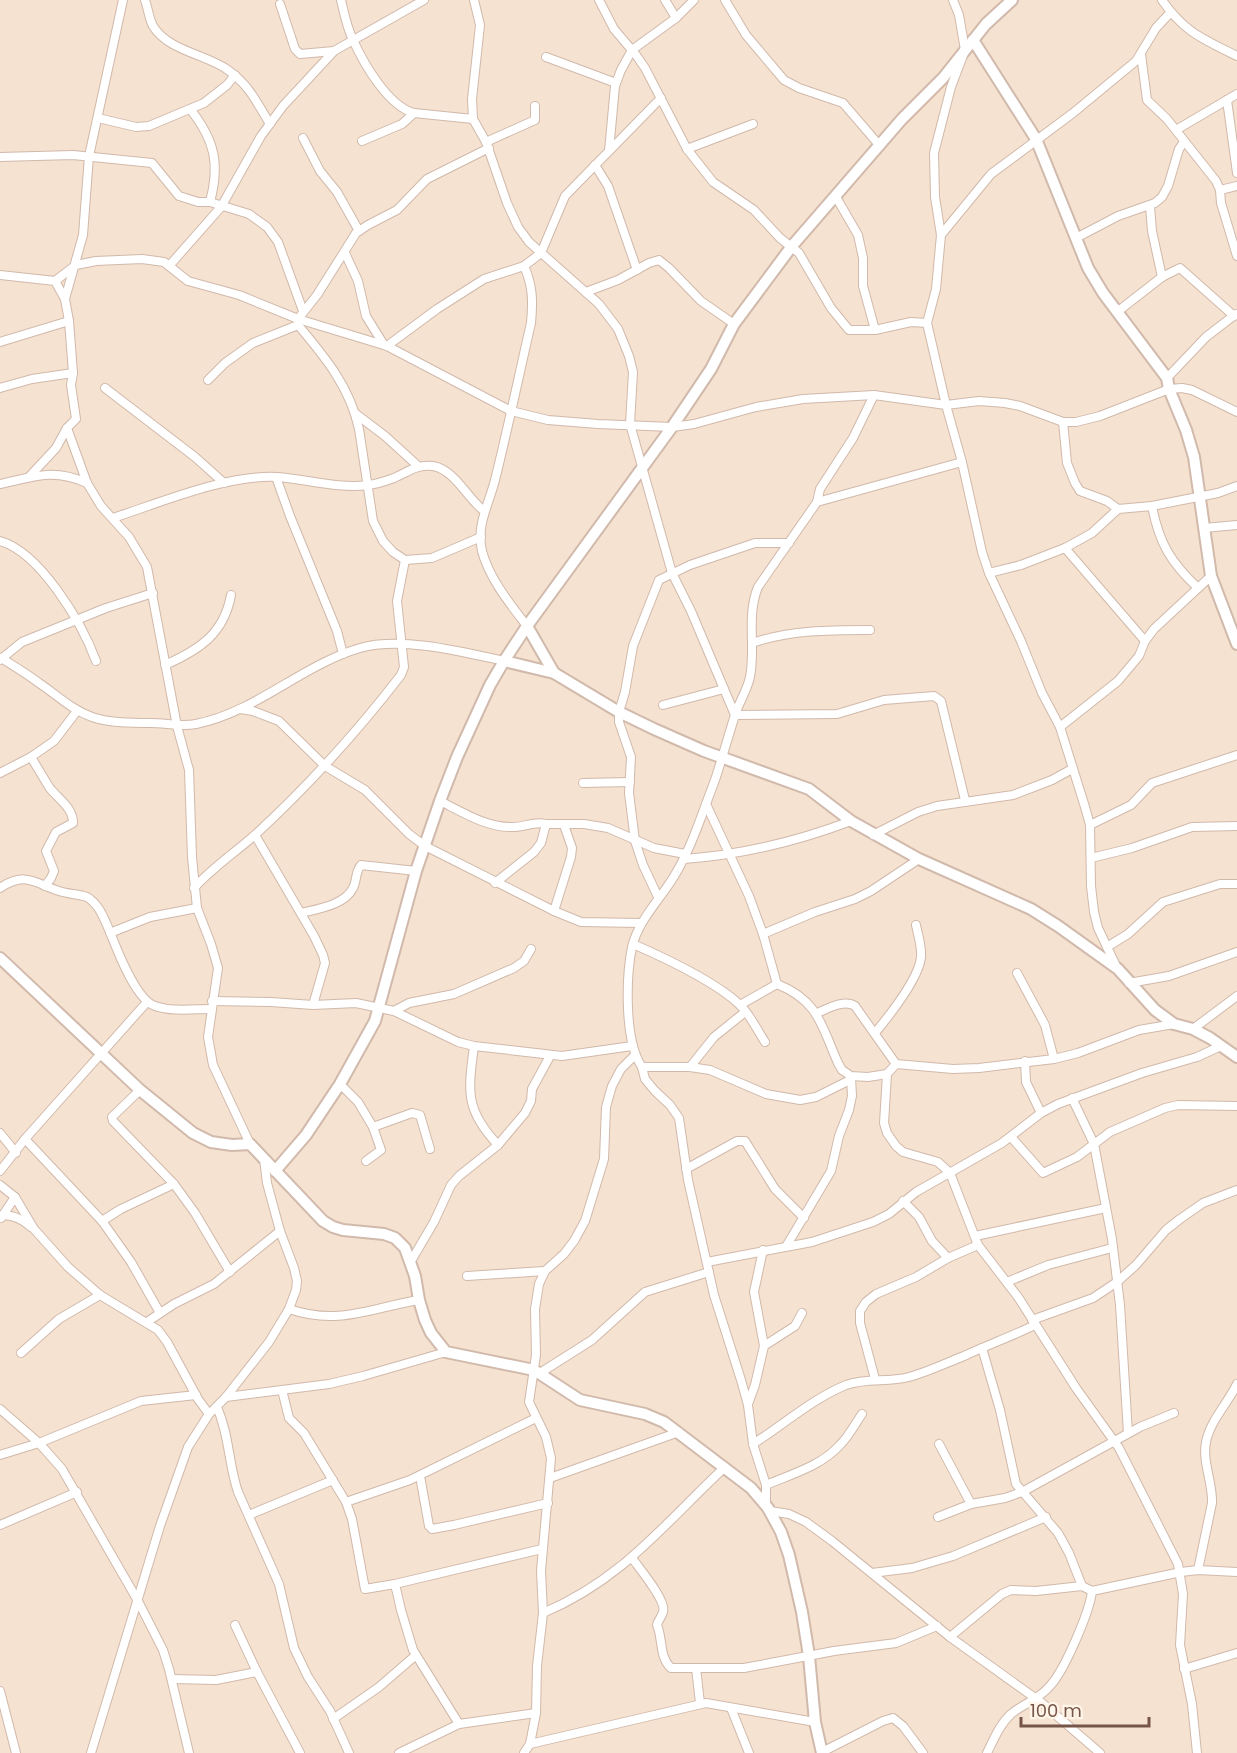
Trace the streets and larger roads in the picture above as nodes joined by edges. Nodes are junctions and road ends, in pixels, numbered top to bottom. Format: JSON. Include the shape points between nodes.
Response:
{"nodes":[{"id":1,"x":123,"y":0,"type":"edge"},
{"id":2,"x":145,"y":0,"type":"edge"},
{"id":3,"x":341,"y":0,"type":"edge"},
{"id":4,"x":424,"y":0,"type":"edge"},
{"id":5,"x":474,"y":0,"type":"edge"},
{"id":6,"x":599,"y":0,"type":"edge"},
{"id":7,"x":665,"y":0,"type":"edge"},
{"id":8,"x":694,"y":0,"type":"edge"},
{"id":9,"x":725,"y":0,"type":"edge"},
{"id":10,"x":953,"y":0,"type":"edge"},
{"id":11,"x":1012,"y":0,"type":"edge"},
{"id":12,"x":1162,"y":0,"type":"edge"},
{"id":13,"x":280,"y":4,"type":"dead end"},
{"id":14,"x":1170,"y":13,"type":"junction"},
{"id":15,"x":676,"y":18,"type":"junction"},
{"id":16,"x":352,"y":39,"type":"junction"},
{"id":17,"x":973,"y":40,"type":"junction"},
{"id":18,"x":632,"y":50,"type":"junction"},
{"id":19,"x":965,"y":50,"type":"junction"},
{"id":20,"x":334,"y":51,"type":"junction"},
{"id":21,"x":1141,"y":54,"type":"junction"},
{"id":22,"x":1237,"y":56,"type":"edge"},
{"id":23,"x":546,"y":57,"type":"dead end"},
{"id":24,"x":235,"y":75,"type":"junction"},
{"id":25,"x":616,"y":83,"type":"junction"},
{"id":26,"x":1237,"y":94,"type":"edge"},
{"id":27,"x":662,"y":98,"type":"junction"},
{"id":28,"x":1227,"y":100,"type":"junction"},
{"id":29,"x":535,"y":106,"type":"dead end"},
{"id":30,"x":191,"y":110,"type":"junction"},
{"id":31,"x":414,"y":113,"type":"junction"},
{"id":32,"x":98,"y":118,"type":"junction"},
{"id":33,"x":473,"y":119,"type":"junction"},
{"id":34,"x":270,"y":124,"type":"junction"},
{"id":35,"x":753,"y":124,"type":"dead end"},
{"id":36,"x":1176,"y":130,"type":"junction"},
{"id":37,"x":303,"y":138,"type":"dead end"},
{"id":38,"x":1036,"y":139,"type":"junction"},
{"id":39,"x":362,"y":141,"type":"dead end"},
{"id":40,"x":1184,"y":142,"type":"junction"},
{"id":41,"x":488,"y":145,"type":"junction"},
{"id":42,"x":880,"y":146,"type":"junction"},
{"id":43,"x":687,"y":149,"type":"junction"},
{"id":44,"x":609,"y":151,"type":"junction"},
{"id":45,"x":89,"y":156,"type":"junction"},
{"id":46,"x":0,"y":157,"type":"edge"},
{"id":47,"x":595,"y":165,"type":"junction"},
{"id":48,"x":1237,"y":173,"type":"edge"},
{"id":49,"x":1237,"y":186,"type":"edge"},
{"id":50,"x":1220,"y":190,"type":"junction"},
{"id":51,"x":836,"y":196,"type":"junction"},
{"id":52,"x":210,"y":202,"type":"junction"},
{"id":53,"x":1150,"y":206,"type":"junction"},
{"id":54,"x":221,"y":207,"type":"junction"},
{"id":55,"x":359,"y":231,"type":"junction"},
{"id":56,"x":941,"y":235,"type":"junction"},
{"id":57,"x":1076,"y":238,"type":"junction"},
{"id":58,"x":792,"y":246,"type":"junction"},
{"id":59,"x":345,"y":253,"type":"junction"},
{"id":60,"x":541,"y":253,"type":"junction"},
{"id":61,"x":1237,"y":256,"type":"edge"},
{"id":62,"x":76,"y":265,"type":"junction"},
{"id":63,"x":169,"y":266,"type":"junction"},
{"id":64,"x":524,"y":266,"type":"junction"},
{"id":65,"x":637,"y":270,"type":"junction"},
{"id":66,"x":0,"y":275,"type":"edge"},
{"id":67,"x":1162,"y":277,"type":"junction"},
{"id":68,"x":55,"y":281,"type":"junction"},
{"id":69,"x":586,"y":292,"type":"junction"},
{"id":70,"x":65,"y":299,"type":"junction"},
{"id":71,"x":303,"y":311,"type":"junction"},
{"id":72,"x":1117,"y":312,"type":"junction"},
{"id":73,"x":1235,"y":315,"type":"edge"},
{"id":74,"x":69,"y":321,"type":"junction"},
{"id":75,"x":298,"y":322,"type":"junction"},
{"id":76,"x":927,"y":323,"type":"junction"},
{"id":77,"x":734,"y":324,"type":"junction"},
{"id":78,"x":875,"y":330,"type":"junction"},
{"id":79,"x":0,"y":342,"type":"edge"},
{"id":80,"x":386,"y":346,"type":"junction"},
{"id":81,"x":73,"y":373,"type":"junction"},
{"id":82,"x":208,"y":380,"type":"dead end"},
{"id":83,"x":1168,"y":384,"type":"junction"},
{"id":84,"x":0,"y":388,"type":"edge"},
{"id":85,"x":105,"y":388,"type":"dead end"},
{"id":86,"x":874,"y":395,"type":"junction"},
{"id":87,"x":946,"y":405,"type":"junction"},
{"id":88,"x":511,"y":411,"type":"junction"},
{"id":89,"x":1237,"y":412,"type":"edge"},
{"id":90,"x":356,"y":414,"type":"junction"},
{"id":91,"x":1063,"y":422,"type":"junction"},
{"id":92,"x":630,"y":424,"type":"junction"},
{"id":93,"x":672,"y":427,"type":"junction"},
{"id":94,"x":67,"y":428,"type":"junction"},
{"id":95,"x":962,"y":462,"type":"junction"},
{"id":96,"x":418,"y":466,"type":"junction"},
{"id":97,"x":642,"y":469,"type":"junction"},
{"id":98,"x":29,"y":477,"type":"junction"},
{"id":99,"x":276,"y":477,"type":"junction"},
{"id":100,"x":87,"y":483,"type":"junction"},
{"id":101,"x":224,"y":483,"type":"junction"},
{"id":102,"x":0,"y":484,"type":"edge"},
{"id":103,"x":367,"y":485,"type":"junction"},
{"id":104,"x":1237,"y":486,"type":"edge"},
{"id":105,"x":1200,"y":496,"type":"junction"},
{"id":106,"x":817,"y":502,"type":"junction"},
{"id":107,"x":1152,"y":506,"type":"junction"},
{"id":108,"x":1118,"y":509,"type":"junction"},
{"id":109,"x":484,"y":511,"type":"junction"},
{"id":110,"x":112,"y":518,"type":"junction"},
{"id":111,"x":1237,"y":525,"type":"edge"},
{"id":112,"x":1204,"y":528,"type":"junction"},
{"id":113,"x":481,"y":537,"type":"junction"},
{"id":114,"x":0,"y":541,"type":"edge"},
{"id":115,"x":789,"y":543,"type":"junction"},
{"id":116,"x":1065,"y":548,"type":"junction"},
{"id":117,"x":405,"y":560,"type":"junction"},
{"id":118,"x":672,"y":573,"type":"junction"},
{"id":119,"x":989,"y":573,"type":"junction"},
{"id":120,"x":1211,"y":576,"type":"junction"},
{"id":121,"x":1198,"y":588,"type":"junction"},
{"id":122,"x":153,"y":593,"type":"junction"},
{"id":123,"x":231,"y":595,"type":"dead end"},
{"id":124,"x":78,"y":619,"type":"junction"},
{"id":125,"x":526,"y":626,"type":"junction"},
{"id":126,"x":870,"y":630,"type":"dead end"},
{"id":127,"x":1145,"y":641,"type":"junction"},
{"id":128,"x":752,"y":643,"type":"junction"},
{"id":129,"x":400,"y":644,"type":"junction"},
{"id":130,"x":1237,"y":644,"type":"edge"},
{"id":131,"x":343,"y":654,"type":"junction"},
{"id":132,"x":1,"y":659,"type":"edge"},
{"id":133,"x":96,"y":661,"type":"dead end"},
{"id":134,"x":504,"y":661,"type":"junction"},
{"id":135,"x":165,"y":666,"type":"junction"},
{"id":136,"x":554,"y":673,"type":"junction"},
{"id":137,"x":724,"y":689,"type":"junction"},
{"id":138,"x":663,"y":705,"type":"dead end"},
{"id":139,"x":240,"y":709,"type":"junction"},
{"id":140,"x":77,"y":711,"type":"junction"},
{"id":141,"x":619,"y":712,"type":"junction"},
{"id":142,"x":735,"y":715,"type":"junction"},
{"id":143,"x":177,"y":726,"type":"junction"},
{"id":144,"x":1060,"y":727,"type":"junction"},
{"id":145,"x":1237,"y":755,"type":"edge"},
{"id":146,"x":32,"y":757,"type":"junction"},
{"id":147,"x":722,"y":758,"type":"junction"},
{"id":148,"x":326,"y":766,"type":"junction"},
{"id":149,"x":1072,"y":769,"type":"junction"},
{"id":150,"x":0,"y":773,"type":"edge"},
{"id":151,"x":630,"y":782,"type":"junction"},
{"id":152,"x":583,"y":783,"type":"dead end"},
{"id":153,"x":965,"y":800,"type":"junction"},
{"id":154,"x":440,"y":801,"type":"junction"},
{"id":155,"x":706,"y":804,"type":"junction"},
{"id":156,"x":851,"y":821,"type":"junction"},
{"id":157,"x":546,"y":824,"type":"junction"},
{"id":158,"x":564,"y":825,"type":"junction"},
{"id":159,"x":1090,"y":825,"type":"junction"},
{"id":160,"x":1237,"y":826,"type":"edge"},
{"id":161,"x":255,"y":835,"type":"junction"},
{"id":162,"x":873,"y":835,"type":"junction"},
{"id":163,"x":635,"y":841,"type":"junction"},
{"id":164,"x":425,"y":846,"type":"junction"},
{"id":165,"x":729,"y":854,"type":"junction"},
{"id":166,"x":685,"y":857,"type":"junction"},
{"id":167,"x":1091,"y":858,"type":"junction"},
{"id":168,"x":918,"y":859,"type":"junction"},
{"id":169,"x":416,"y":872,"type":"junction"},
{"id":170,"x":495,"y":883,"type":"junction"},
{"id":171,"x":1237,"y":884,"type":"edge"},
{"id":172,"x":45,"y":885,"type":"junction"},
{"id":173,"x":0,"y":888,"type":"edge"},
{"id":174,"x":194,"y":888,"type":"junction"},
{"id":175,"x":658,"y":897,"type":"junction"},
{"id":176,"x":197,"y":908,"type":"junction"},
{"id":177,"x":554,"y":912,"type":"junction"},
{"id":178,"x":301,"y":913,"type":"junction"},
{"id":179,"x":641,"y":923,"type":"junction"},
{"id":180,"x":915,"y":925,"type":"dead end"},
{"id":181,"x":110,"y":933,"type":"junction"},
{"id":182,"x":763,"y":934,"type":"junction"},
{"id":183,"x":633,"y":944,"type":"junction"},
{"id":184,"x":1107,"y":947,"type":"junction"},
{"id":185,"x":531,"y":949,"type":"dead end"},
{"id":186,"x":1237,"y":952,"type":"edge"},
{"id":187,"x":0,"y":958,"type":"edge"},
{"id":188,"x":1118,"y":969,"type":"junction"},
{"id":189,"x":1017,"y":973,"type":"dead end"},
{"id":190,"x":1129,"y":983,"type":"junction"},
{"id":191,"x":777,"y":984,"type":"junction"},
{"id":192,"x":1237,"y":996,"type":"edge"},
{"id":193,"x":147,"y":1002,"type":"junction"},
{"id":194,"x":212,"y":1005,"type":"junction"},
{"id":195,"x":314,"y":1005,"type":"junction"},
{"id":196,"x":740,"y":1005,"type":"junction"},
{"id":197,"x":380,"y":1010,"type":"junction"},
{"id":198,"x":394,"y":1011,"type":"junction"},
{"id":199,"x":746,"y":1012,"type":"junction"},
{"id":200,"x":817,"y":1013,"type":"junction"},
{"id":201,"x":1174,"y":1024,"type":"junction"},
{"id":202,"x":1193,"y":1029,"type":"junction"},
{"id":203,"x":875,"y":1033,"type":"junction"},
{"id":204,"x":765,"y":1042,"type":"dead end"},
{"id":205,"x":474,"y":1046,"type":"junction"},
{"id":206,"x":632,"y":1046,"type":"junction"},
{"id":207,"x":1221,"y":1046,"type":"junction"},
{"id":208,"x":101,"y":1053,"type":"junction"},
{"id":209,"x":635,"y":1055,"type":"junction"},
{"id":210,"x":550,"y":1056,"type":"junction"},
{"id":211,"x":1237,"y":1057,"type":"edge"},
{"id":212,"x":1054,"y":1059,"type":"junction"},
{"id":213,"x":1024,"y":1061,"type":"junction"},
{"id":214,"x":896,"y":1064,"type":"junction"},
{"id":215,"x":642,"y":1067,"type":"junction"},
{"id":216,"x":690,"y":1067,"type":"junction"},
{"id":217,"x":887,"y":1074,"type":"junction"},
{"id":218,"x":851,"y":1078,"type":"junction"},
{"id":219,"x":340,"y":1084,"type":"junction"},
{"id":220,"x":140,"y":1090,"type":"junction"},
{"id":221,"x":1072,"y":1098,"type":"junction"},
{"id":222,"x":1237,"y":1106,"type":"edge"},
{"id":223,"x":1041,"y":1113,"type":"junction"},
{"id":224,"x":374,"y":1126,"type":"junction"},
{"id":225,"x":0,"y":1132,"type":"edge"},
{"id":226,"x":1011,"y":1137,"type":"junction"},
{"id":227,"x":25,"y":1139,"type":"junction"},
{"id":228,"x":250,"y":1144,"type":"junction"},
{"id":229,"x":1094,"y":1144,"type":"junction"},
{"id":230,"x":498,"y":1145,"type":"junction"},
{"id":231,"x":430,"y":1149,"type":"dead end"},
{"id":232,"x":16,"y":1153,"type":"junction"},
{"id":233,"x":264,"y":1159,"type":"junction"},
{"id":234,"x":366,"y":1161,"type":"dead end"},
{"id":235,"x":686,"y":1169,"type":"junction"},
{"id":236,"x":0,"y":1171,"type":"edge"},
{"id":237,"x":275,"y":1171,"type":"junction"},
{"id":238,"x":950,"y":1173,"type":"junction"},
{"id":239,"x":0,"y":1182,"type":"edge"},
{"id":240,"x":174,"y":1184,"type":"junction"},
{"id":241,"x":1237,"y":1190,"type":"edge"},
{"id":242,"x":15,"y":1197,"type":"junction"},
{"id":243,"x":903,"y":1200,"type":"junction"},
{"id":244,"x":1106,"y":1208,"type":"junction"},
{"id":245,"x":1,"y":1217,"type":"edge"},
{"id":246,"x":804,"y":1218,"type":"junction"},
{"id":247,"x":102,"y":1221,"type":"junction"},
{"id":248,"x":34,"y":1229,"type":"junction"},
{"id":249,"x":280,"y":1231,"type":"junction"},
{"id":250,"x":975,"y":1236,"type":"junction"},
{"id":251,"x":787,"y":1245,"type":"junction"},
{"id":252,"x":978,"y":1245,"type":"junction"},
{"id":253,"x":1112,"y":1248,"type":"junction"},
{"id":254,"x":763,"y":1250,"type":"junction"},
{"id":255,"x":948,"y":1258,"type":"junction"},
{"id":256,"x":411,"y":1261,"type":"junction"},
{"id":257,"x":708,"y":1262,"type":"junction"},
{"id":258,"x":545,"y":1270,"type":"junction"},
{"id":259,"x":230,"y":1272,"type":"junction"},
{"id":260,"x":710,"y":1272,"type":"junction"},
{"id":261,"x":467,"y":1276,"type":"dead end"},
{"id":262,"x":1007,"y":1282,"type":"junction"},
{"id":263,"x":1117,"y":1282,"type":"junction"},
{"id":264,"x":100,"y":1295,"type":"junction"},
{"id":265,"x":419,"y":1300,"type":"junction"},
{"id":266,"x":289,"y":1309,"type":"junction"},
{"id":267,"x":160,"y":1313,"type":"junction"},
{"id":268,"x":802,"y":1313,"type":"dead end"},
{"id":269,"x":147,"y":1322,"type":"junction"},
{"id":270,"x":1034,"y":1322,"type":"junction"},
{"id":271,"x":764,"y":1346,"type":"junction"},
{"id":272,"x":982,"y":1348,"type":"junction"},
{"id":273,"x":446,"y":1352,"type":"junction"},
{"id":274,"x":21,"y":1353,"type":"dead end"},
{"id":275,"x":537,"y":1372,"type":"junction"},
{"id":276,"x":875,"y":1379,"type":"junction"},
{"id":277,"x":1237,"y":1384,"type":"edge"},
{"id":278,"x":282,"y":1390,"type":"junction"},
{"id":279,"x":196,"y":1395,"type":"junction"},
{"id":280,"x":226,"y":1397,"type":"junction"},
{"id":281,"x":748,"y":1405,"type":"junction"},
{"id":282,"x":217,"y":1407,"type":"junction"},
{"id":283,"x":0,"y":1408,"type":"edge"},
{"id":284,"x":1174,"y":1413,"type":"dead end"},
{"id":285,"x":209,"y":1414,"type":"junction"},
{"id":286,"x":862,"y":1414,"type":"dead end"},
{"id":287,"x":536,"y":1418,"type":"junction"},
{"id":288,"x":679,"y":1432,"type":"junction"},
{"id":289,"x":1128,"y":1433,"type":"junction"},
{"id":290,"x":1114,"y":1441,"type":"junction"},
{"id":291,"x":39,"y":1443,"type":"junction"},
{"id":292,"x":753,"y":1444,"type":"junction"},
{"id":293,"x":939,"y":1444,"type":"dead end"},
{"id":294,"x":0,"y":1455,"type":"edge"},
{"id":295,"x":725,"y":1467,"type":"junction"},
{"id":296,"x":420,"y":1476,"type":"junction"},
{"id":297,"x":550,"y":1478,"type":"junction"},
{"id":298,"x":333,"y":1479,"type":"junction"},
{"id":299,"x":766,"y":1485,"type":"junction"},
{"id":300,"x":77,"y":1492,"type":"junction"},
{"id":301,"x":1022,"y":1492,"type":"junction"},
{"id":302,"x":346,"y":1502,"type":"junction"},
{"id":303,"x":548,"y":1503,"type":"junction"},
{"id":304,"x":971,"y":1504,"type":"junction"},
{"id":305,"x":768,"y":1508,"type":"junction"},
{"id":306,"x":249,"y":1515,"type":"junction"},
{"id":307,"x":938,"y":1517,"type":"dead end"},
{"id":308,"x":1046,"y":1517,"type":"junction"},
{"id":309,"x":0,"y":1525,"type":"edge"},
{"id":310,"x":542,"y":1549,"type":"junction"},
{"id":311,"x":632,"y":1558,"type":"junction"},
{"id":312,"x":1198,"y":1570,"type":"junction"},
{"id":313,"x":1180,"y":1572,"type":"junction"},
{"id":314,"x":1237,"y":1572,"type":"edge"},
{"id":315,"x":872,"y":1574,"type":"junction"},
{"id":316,"x":395,"y":1584,"type":"junction"},
{"id":317,"x":1082,"y":1586,"type":"junction"},
{"id":318,"x":1092,"y":1591,"type":"junction"},
{"id":319,"x":138,"y":1601,"type":"junction"},
{"id":320,"x":543,"y":1613,"type":"junction"},
{"id":321,"x":235,"y":1625,"type":"dead end"},
{"id":322,"x":937,"y":1626,"type":"junction"},
{"id":323,"x":950,"y":1637,"type":"junction"},
{"id":324,"x":1237,"y":1653,"type":"edge"},
{"id":325,"x":416,"y":1655,"type":"junction"},
{"id":326,"x":809,"y":1656,"type":"junction"},
{"id":327,"x":696,"y":1668,"type":"junction"},
{"id":328,"x":1184,"y":1669,"type":"junction"},
{"id":329,"x":257,"y":1672,"type":"junction"},
{"id":330,"x":172,"y":1679,"type":"junction"},
{"id":331,"x":0,"y":1691,"type":"edge"},
{"id":332,"x":1035,"y":1698,"type":"junction"},
{"id":333,"x":700,"y":1703,"type":"junction"},
{"id":334,"x":731,"y":1708,"type":"junction"},
{"id":335,"x":536,"y":1713,"type":"junction"},
{"id":336,"x":333,"y":1719,"type":"junction"},
{"id":337,"x":815,"y":1722,"type":"junction"},
{"id":338,"x":459,"y":1724,"type":"junction"},
{"id":339,"x":526,"y":1750,"type":"edge"},
{"id":340,"x":186,"y":1752,"type":"edge"},
{"id":341,"x":16,"y":1753,"type":"edge"},
{"id":342,"x":91,"y":1753,"type":"edge"},
{"id":343,"x":300,"y":1753,"type":"edge"},
{"id":344,"x":348,"y":1753,"type":"edge"},
{"id":345,"x":399,"y":1753,"type":"edge"},
{"id":346,"x":749,"y":1753,"type":"edge"},
{"id":347,"x":822,"y":1753,"type":"edge"},
{"id":348,"x":923,"y":1753,"type":"edge"},
{"id":349,"x":987,"y":1753,"type":"edge"},
{"id":350,"x":1100,"y":1753,"type":"edge"},
{"id":351,"x":1197,"y":1753,"type":"edge"}],
"edges":[{"from":1,"to":32,"type":"street"},
{"from":2,"to":24,"type":"street","via":[[158,33]]},
{"from":3,"to":16,"type":"street"},
{"from":4,"to":16,"type":"street"},
{"from":5,"to":33,"type":"street","via":[[480,25]]},
{"from":6,"to":18,"type":"street","via":[[614,29]]},
{"from":7,"to":15,"type":"street"},
{"from":8,"to":15,"type":"street"},
{"from":9,"to":42,"type":"street","via":[[746,35],[784,80],[843,103]]},
{"from":10,"to":19,"type":"street"},
{"from":11,"to":17,"type":"street"},
{"from":12,"to":14,"type":"street"},
{"from":13,"to":20,"type":"street","via":[[300,54]]},
{"from":14,"to":21,"type":"street"},
{"from":14,"to":22,"type":"street","via":[[1198,38]]},
{"from":15,"to":18,"type":"street"},
{"from":16,"to":20,"type":"street"},
{"from":16,"to":31,"type":"street","via":[[384,90]]},
{"from":17,"to":19,"type":"street"},
{"from":17,"to":38,"type":"street"},
{"from":18,"to":25,"type":"street"},
{"from":18,"to":27,"type":"street"},
{"from":19,"to":42,"type":"street"},
{"from":19,"to":56,"type":"street","via":[[934,153]]},
{"from":20,"to":34,"type":"street"},
{"from":21,"to":36,"type":"street","via":[[1147,100]]},
{"from":21,"to":38,"type":"street"},
{"from":23,"to":25,"type":"street"},
{"from":24,"to":30,"type":"street","via":[[215,96]]},
{"from":24,"to":34,"type":"street","via":[[253,93]]},
{"from":25,"to":44,"type":"street"},
{"from":26,"to":28,"type":"street"},
{"from":27,"to":43,"type":"street"},
{"from":27,"to":44,"type":"street"},
{"from":28,"to":36,"type":"street"},
{"from":28,"to":48,"type":"street"},
{"from":29,"to":41,"type":"street","via":[[536,118],[532,122]]},
{"from":30,"to":32,"type":"street","via":[[136,127]]},
{"from":30,"to":52,"type":"street","via":[[207,133],[215,156]]},
{"from":31,"to":33,"type":"street"},
{"from":31,"to":39,"type":"street","via":[[402,124]]},
{"from":32,"to":45,"type":"street"},
{"from":33,"to":41,"type":"street"},
{"from":34,"to":54,"type":"street"},
{"from":35,"to":43,"type":"street"},
{"from":36,"to":40,"type":"street"},
{"from":37,"to":55,"type":"street"},
{"from":38,"to":56,"type":"street","via":[[991,174]]},
{"from":38,"to":57,"type":"street"},
{"from":40,"to":50,"type":"street"},
{"from":40,"to":53,"type":"street","via":[[1168,186]]},
{"from":41,"to":55,"type":"street","via":[[427,179],[397,210]]},
{"from":41,"to":60,"type":"street","via":[[518,227]]},
{"from":42,"to":51,"type":"street"},
{"from":43,"to":58,"type":"street","via":[[713,182],[754,210]]},
{"from":44,"to":47,"type":"street"},
{"from":45,"to":46,"type":"street"},
{"from":45,"to":52,"type":"street","via":[[152,163],[179,196]]},
{"from":45,"to":62,"type":"street","via":[[83,235]]},
{"from":47,"to":60,"type":"street","via":[[565,196]]},
{"from":47,"to":65,"type":"street","via":[[608,186]]},
{"from":49,"to":50,"type":"street"},
{"from":50,"to":61,"type":"street"},
{"from":51,"to":58,"type":"street"},
{"from":51,"to":78,"type":"street","via":[[858,235],[864,258],[863,286]]},
{"from":52,"to":54,"type":"street"},
{"from":53,"to":57,"type":"street","via":[[1127,212]]},
{"from":53,"to":67,"type":"street"},
{"from":54,"to":63,"type":"street"},
{"from":54,"to":71,"type":"street","via":[[249,214],[272,233]]},
{"from":55,"to":59,"type":"street"},
{"from":56,"to":76,"type":"street","via":[[936,289]]},
{"from":57,"to":72,"type":"street","via":[[1088,268]]},
{"from":58,"to":77,"type":"street"},
{"from":58,"to":78,"type":"street","via":[[849,330]]},
{"from":59,"to":71,"type":"street"},
{"from":59,"to":80,"type":"street","via":[[358,281],[366,316]]},
{"from":60,"to":64,"type":"street"},
{"from":60,"to":69,"type":"street"},
{"from":62,"to":63,"type":"street","via":[[142,259]]},
{"from":62,"to":68,"type":"street"},
{"from":62,"to":70,"type":"street"},
{"from":63,"to":75,"type":"street","via":[[188,281],[239,295]]},
{"from":64,"to":80,"type":"street","via":[[484,279]]},
{"from":64,"to":88,"type":"street","via":[[533,298],[531,323]]},
{"from":65,"to":69,"type":"street"},
{"from":65,"to":77,"type":"street","via":[[649,262],[661,261],[701,301]]},
{"from":66,"to":68,"type":"street"},
{"from":67,"to":72,"type":"street"},
{"from":67,"to":73,"type":"street","via":[[1180,268]]},
{"from":68,"to":70,"type":"street"},
{"from":69,"to":92,"type":"street","via":[[618,329],[629,356],[633,372]]},
{"from":70,"to":74,"type":"street"},
{"from":71,"to":75,"type":"street"},
{"from":72,"to":83,"type":"street"},
{"from":73,"to":83,"type":"street","via":[[1206,337]]},
{"from":74,"to":79,"type":"street"},
{"from":74,"to":81,"type":"street"},
{"from":75,"to":80,"type":"street"},
{"from":75,"to":82,"type":"street","via":[[253,343]]},
{"from":75,"to":90,"type":"street","via":[[335,372]]},
{"from":76,"to":78,"type":"street","via":[[911,322]]},
{"from":76,"to":87,"type":"street"},
{"from":77,"to":93,"type":"street","via":[[711,369]]},
{"from":80,"to":88,"type":"street"},
{"from":81,"to":84,"type":"street"},
{"from":81,"to":94,"type":"street","via":[[76,419]]},
{"from":83,"to":89,"type":"street","via":[[1192,390]]},
{"from":83,"to":91,"type":"street","via":[[1100,416]]},
{"from":83,"to":105,"type":"street","via":[[1191,445]]},
{"from":85,"to":101,"type":"street"},
{"from":86,"to":87,"type":"street"},
{"from":86,"to":93,"type":"street","via":[[803,399]]},
{"from":86,"to":106,"type":"street","via":[[853,438],[820,489]]},
{"from":87,"to":91,"type":"street","via":[[1005,403]]},
{"from":87,"to":95,"type":"street"},
{"from":88,"to":92,"type":"street","via":[[548,420]]},
{"from":88,"to":109,"type":"street","via":[[495,482]]},
{"from":90,"to":96,"type":"street"},
{"from":90,"to":103,"type":"street"},
{"from":91,"to":108,"type":"street","via":[[1067,463],[1080,491]]},
{"from":92,"to":93,"type":"street"},
{"from":92,"to":97,"type":"street"},
{"from":93,"to":97,"type":"street"},
{"from":94,"to":98,"type":"street","via":[[56,448]]},
{"from":94,"to":100,"type":"street"},
{"from":95,"to":106,"type":"street"},
{"from":95,"to":119,"type":"street"},
{"from":96,"to":103,"type":"street"},
{"from":96,"to":109,"type":"street","via":[[442,469]]},
{"from":97,"to":118,"type":"street"},
{"from":97,"to":125,"type":"street"},
{"from":98,"to":100,"type":"street","via":[[55,474]]},
{"from":98,"to":102,"type":"street"},
{"from":99,"to":101,"type":"street"},
{"from":99,"to":103,"type":"street"},
{"from":99,"to":131,"type":"street"},
{"from":100,"to":110,"type":"street"},
{"from":101,"to":110,"type":"street"},
{"from":103,"to":117,"type":"street","via":[[373,521],[388,548]]},
{"from":104,"to":105,"type":"street"},
{"from":105,"to":107,"type":"street"},
{"from":105,"to":112,"type":"street"},
{"from":106,"to":115,"type":"street"},
{"from":107,"to":108,"type":"street"},
{"from":107,"to":121,"type":"street","via":[[1171,560]]},
{"from":108,"to":116,"type":"street","via":[[1092,533]]},
{"from":109,"to":113,"type":"street"},
{"from":110,"to":122,"type":"street","via":[[140,554]]},
{"from":111,"to":112,"type":"street"},
{"from":112,"to":120,"type":"street"},
{"from":113,"to":117,"type":"street","via":[[432,558]]},
{"from":113,"to":125,"type":"street","via":[[490,572]]},
{"from":114,"to":124,"type":"street","via":[[26,556]]},
{"from":115,"to":118,"type":"street","via":[[755,543]]},
{"from":115,"to":128,"type":"street","via":[[752,601]]},
{"from":116,"to":119,"type":"street"},
{"from":116,"to":127,"type":"street"},
{"from":117,"to":129,"type":"street","via":[[397,601]]},
{"from":118,"to":137,"type":"street"},
{"from":118,"to":141,"type":"street","via":[[659,580],[640,625]]},
{"from":119,"to":144,"type":"street"},
{"from":120,"to":121,"type":"street"},
{"from":120,"to":130,"type":"street"},
{"from":121,"to":127,"type":"street"},
{"from":122,"to":124,"type":"street"},
{"from":122,"to":135,"type":"street"},
{"from":123,"to":135,"type":"street","via":[[227,614],[213,635],[193,652]]},
{"from":124,"to":132,"type":"street","via":[[22,642]]},
{"from":124,"to":133,"type":"street"},
{"from":125,"to":134,"type":"street"},
{"from":125,"to":136,"type":"street"},
{"from":126,"to":128,"type":"street","via":[[800,632]]},
{"from":127,"to":144,"type":"street","via":[[1139,656],[1118,681]]},
{"from":128,"to":142,"type":"street","via":[[750,676]]},
{"from":129,"to":131,"type":"street"},
{"from":129,"to":134,"type":"street"},
{"from":129,"to":148,"type":"street","via":[[404,667],[401,675]]},
{"from":131,"to":139,"type":"street"},
{"from":132,"to":140,"type":"street"},
{"from":134,"to":136,"type":"street"},
{"from":134,"to":154,"type":"street"},
{"from":135,"to":143,"type":"street"},
{"from":136,"to":141,"type":"street"},
{"from":137,"to":138,"type":"street"},
{"from":137,"to":142,"type":"street"},
{"from":139,"to":143,"type":"street"},
{"from":139,"to":148,"type":"street","via":[[279,721]]},
{"from":140,"to":143,"type":"street","via":[[115,721]]},
{"from":140,"to":146,"type":"street","via":[[54,741]]},
{"from":141,"to":147,"type":"street"},
{"from":141,"to":151,"type":"street","via":[[631,757]]},
{"from":142,"to":147,"type":"street"},
{"from":142,"to":153,"type":"street","via":[[837,714],[884,700],[934,696],[941,701]]},
{"from":143,"to":174,"type":"street","via":[[189,770]]},
{"from":144,"to":149,"type":"street"},
{"from":145,"to":159,"type":"street","via":[[1152,783],[1131,805]]},
{"from":146,"to":150,"type":"street"},
{"from":146,"to":172,"type":"street","via":[[73,819],[73,823],[56,832],[45,853],[54,871]]},
{"from":147,"to":155,"type":"street"},
{"from":147,"to":156,"type":"street","via":[[809,789]]},
{"from":148,"to":161,"type":"street"},
{"from":148,"to":164,"type":"street","via":[[365,790]]},
{"from":149,"to":153,"type":"street","via":[[1013,795]]},
{"from":149,"to":159,"type":"street"},
{"from":151,"to":152,"type":"street"},
{"from":151,"to":163,"type":"street"},
{"from":153,"to":162,"type":"street","via":[[918,812]]},
{"from":154,"to":157,"type":"street","via":[[478,820],[507,827]]},
{"from":154,"to":164,"type":"street"},
{"from":155,"to":165,"type":"street"},
{"from":155,"to":166,"type":"street"},
{"from":156,"to":162,"type":"street"},
{"from":156,"to":165,"type":"street","via":[[795,840]]},
{"from":157,"to":158,"type":"street"},
{"from":157,"to":170,"type":"street","via":[[534,852]]},
{"from":158,"to":163,"type":"street","via":[[608,828]]},
{"from":158,"to":177,"type":"street","via":[[572,848]]},
{"from":159,"to":167,"type":"street"},
{"from":160,"to":167,"type":"street","via":[[1192,827]]},
{"from":161,"to":174,"type":"street"},
{"from":161,"to":178,"type":"street"},
{"from":162,"to":168,"type":"street"},
{"from":163,"to":166,"type":"street"},
{"from":163,"to":175,"type":"street"},
{"from":164,"to":169,"type":"street"},
{"from":164,"to":170,"type":"street"},
{"from":165,"to":166,"type":"street"},
{"from":165,"to":182,"type":"street"},
{"from":166,"to":175,"type":"street"},
{"from":167,"to":184,"type":"street","via":[[1094,912]]},
{"from":168,"to":182,"type":"street","via":[[855,899]]},
{"from":168,"to":188,"type":"street","via":[[1031,909]]},
{"from":169,"to":178,"type":"street","via":[[361,866],[353,891],[334,903]]},
{"from":169,"to":197,"type":"street"},
{"from":170,"to":177,"type":"street"},
{"from":171,"to":184,"type":"street","via":[[1220,884],[1163,902]]},
{"from":172,"to":173,"type":"street","via":[[30,878],[14,880]]},
{"from":172,"to":181,"type":"street","via":[[92,901]]},
{"from":174,"to":176,"type":"street"},
{"from":175,"to":179,"type":"street"},
{"from":176,"to":181,"type":"street","via":[[150,917]]},
{"from":176,"to":194,"type":"street","via":[[218,968]]},
{"from":177,"to":179,"type":"street","via":[[581,922]]},
{"from":178,"to":195,"type":"street","via":[[325,963]]},
{"from":179,"to":183,"type":"street"},
{"from":180,"to":203,"type":"street","via":[[921,948],[919,968]]},
{"from":181,"to":193,"type":"street"},
{"from":182,"to":191,"type":"street"},
{"from":183,"to":196,"type":"street","via":[[700,978]]},
{"from":183,"to":206,"type":"street","via":[[627,989]]},
{"from":184,"to":188,"type":"street"},
{"from":185,"to":198,"type":"street","via":[[514,968],[454,994],[409,1003]]},
{"from":186,"to":190,"type":"street","via":[[1169,976]]},
{"from":187,"to":208,"type":"street"},
{"from":188,"to":190,"type":"street"},
{"from":189,"to":212,"type":"street","via":[[1045,1025]]},
{"from":190,"to":201,"type":"street"},
{"from":191,"to":196,"type":"street"},
{"from":191,"to":200,"type":"street","via":[[790,989]]},
{"from":192,"to":202,"type":"street"},
{"from":193,"to":194,"type":"street","via":[[162,1008]]},
{"from":193,"to":208,"type":"street"},
{"from":194,"to":195,"type":"street"},
{"from":194,"to":228,"type":"street","via":[[209,1052]]},
{"from":195,"to":197,"type":"street","via":[[356,1003]]},
{"from":196,"to":199,"type":"street"},
{"from":197,"to":198,"type":"street"},
{"from":197,"to":219,"type":"street"},
{"from":198,"to":205,"type":"street"},
{"from":199,"to":204,"type":"street"},
{"from":199,"to":216,"type":"street","via":[[714,1037]]},
{"from":200,"to":203,"type":"street","via":[[850,1003]]},
{"from":200,"to":218,"type":"street","via":[[837,1063]]},
{"from":201,"to":202,"type":"street"},
{"from":201,"to":212,"type":"street","via":[[1139,1030]]},
{"from":202,"to":207,"type":"street"},
{"from":203,"to":214,"type":"street"},
{"from":205,"to":210,"type":"street"},
{"from":205,"to":230,"type":"street","via":[[471,1102],[477,1121]]},
{"from":206,"to":209,"type":"street"},
{"from":206,"to":210,"type":"street"},
{"from":207,"to":211,"type":"street"},
{"from":207,"to":221,"type":"street"},
{"from":208,"to":220,"type":"street"},
{"from":208,"to":227,"type":"street"},
{"from":209,"to":215,"type":"street"},
{"from":209,"to":258,"type":"street","via":[[612,1086],[606,1107],[604,1160],[585,1221],[564,1254]]},
{"from":210,"to":230,"type":"street","via":[[532,1089],[530,1106]]},
{"from":212,"to":213,"type":"street"},
{"from":213,"to":214,"type":"street","via":[[962,1069]]},
{"from":213,"to":223,"type":"street","via":[[1026,1082]]},
{"from":214,"to":217,"type":"street"},
{"from":215,"to":216,"type":"street"},
{"from":215,"to":235,"type":"street","via":[[645,1079],[679,1118]]},
{"from":216,"to":218,"type":"street","via":[[710,1070],[766,1094],[800,1100],[816,1097]]},
{"from":217,"to":218,"type":"street"},
{"from":217,"to":238,"type":"street","via":[[886,1133],[903,1152],[938,1162]]},
{"from":218,"to":246,"type":"street","via":[[849,1110],[831,1171]]},
{"from":219,"to":224,"type":"street"},
{"from":219,"to":237,"type":"street","via":[[306,1135]]},
{"from":220,"to":228,"type":"street","via":[[211,1142]]},
{"from":220,"to":240,"type":"street","via":[[112,1117],[113,1121]]},
{"from":221,"to":223,"type":"street"},
{"from":221,"to":229,"type":"street"},
{"from":222,"to":229,"type":"street","via":[[1165,1108],[1127,1123]]},
{"from":223,"to":226,"type":"street"},
{"from":224,"to":231,"type":"street","via":[[416,1113],[422,1118]]},
{"from":224,"to":234,"type":"street","via":[[381,1150]]},
{"from":225,"to":232,"type":"street"},
{"from":226,"to":229,"type":"street","via":[[1042,1173],[1077,1157]]},
{"from":226,"to":238,"type":"street"},
{"from":227,"to":232,"type":"street"},
{"from":227,"to":247,"type":"street"},
{"from":228,"to":233,"type":"street"},
{"from":229,"to":244,"type":"street"},
{"from":230,"to":256,"type":"street","via":[[451,1185]]},
{"from":232,"to":236,"type":"street"},
{"from":233,"to":237,"type":"street"},
{"from":233,"to":249,"type":"street"},
{"from":235,"to":246,"type":"street","via":[[737,1141],[745,1141],[775,1190]]},
{"from":235,"to":257,"type":"street"},
{"from":237,"to":256,"type":"street","via":[[323,1221],[343,1230],[394,1238]]},
{"from":238,"to":243,"type":"street"},
{"from":238,"to":250,"type":"street"},
{"from":239,"to":242,"type":"street"},
{"from":240,"to":247,"type":"street"},
{"from":240,"to":259,"type":"street"},
{"from":241,"to":263,"type":"street","via":[[1203,1203],[1180,1218]]},
{"from":242,"to":245,"type":"street"},
{"from":242,"to":248,"type":"street"},
{"from":243,"to":251,"type":"street","via":[[889,1214],[873,1222],[812,1242]]},
{"from":243,"to":255,"type":"street"},
{"from":244,"to":250,"type":"street"},
{"from":244,"to":253,"type":"street"},
{"from":245,"to":248,"type":"street","via":[[14,1216]]},
{"from":246,"to":251,"type":"street"},
{"from":247,"to":267,"type":"street"},
{"from":248,"to":264,"type":"street"},
{"from":249,"to":259,"type":"street"},
{"from":249,"to":266,"type":"street","via":[[297,1281]]},
{"from":250,"to":252,"type":"street"},
{"from":251,"to":254,"type":"street"},
{"from":252,"to":255,"type":"street"},
{"from":252,"to":262,"type":"street"},
{"from":253,"to":262,"type":"street","via":[[1048,1265]]},
{"from":253,"to":263,"type":"street"},
{"from":254,"to":257,"type":"street"},
{"from":254,"to":271,"type":"street","via":[[754,1292]]},
{"from":255,"to":276,"type":"street","via":[[876,1294],[860,1311]]},
{"from":256,"to":265,"type":"street"},
{"from":257,"to":260,"type":"street"},
{"from":258,"to":261,"type":"street"},
{"from":258,"to":275,"type":"street","via":[[535,1309]]},
{"from":259,"to":267,"type":"street"},
{"from":260,"to":275,"type":"street","via":[[645,1292],[592,1340]]},
{"from":260,"to":281,"type":"street"},
{"from":262,"to":270,"type":"street"},
{"from":263,"to":270,"type":"street","via":[[1093,1298]]},
{"from":263,"to":289,"type":"street"},
{"from":264,"to":269,"type":"street"},
{"from":264,"to":274,"type":"street","via":[[59,1319]]},
{"from":265,"to":266,"type":"street","via":[[331,1318]]},
{"from":265,"to":273,"type":"street","via":[[431,1333]]},
{"from":266,"to":280,"type":"street"},
{"from":267,"to":269,"type":"street"},
{"from":268,"to":271,"type":"street","via":[[795,1326]]},
{"from":269,"to":279,"type":"street","via":[[167,1342]]},
{"from":270,"to":272,"type":"street"},
{"from":270,"to":290,"type":"street"},
{"from":271,"to":281,"type":"street"},
{"from":272,"to":276,"type":"street","via":[[906,1378]]},
{"from":272,"to":301,"type":"street","via":[[1016,1484]]},
{"from":273,"to":275,"type":"street"},
{"from":273,"to":278,"type":"street","via":[[363,1376]]},
{"from":275,"to":287,"type":"street","via":[[529,1395]]},
{"from":275,"to":288,"type":"street","via":[[580,1400],[645,1414]]},
{"from":276,"to":292,"type":"street","via":[[844,1386],[820,1398]]},
{"from":277,"to":312,"type":"street","via":[[1206,1443],[1212,1503]]},
{"from":278,"to":280,"type":"street"},
{"from":278,"to":298,"type":"street","via":[[289,1418]]},
{"from":279,"to":285,"type":"street"},
{"from":279,"to":291,"type":"street","via":[[141,1401]]},
{"from":280,"to":282,"type":"street"},
{"from":281,"to":292,"type":"street"},
{"from":282,"to":285,"type":"street"},
{"from":282,"to":306,"type":"street","via":[[229,1440],[234,1479]]},
{"from":283,"to":291,"type":"street"},
{"from":284,"to":289,"type":"street"},
{"from":285,"to":319,"type":"street","via":[[182,1463]]},
{"from":286,"to":299,"type":"street","via":[[828,1455],[806,1469]]},
{"from":287,"to":296,"type":"street"},
{"from":287,"to":297,"type":"street","via":[[550,1452]]},
{"from":288,"to":295,"type":"street"},
{"from":288,"to":297,"type":"street"},
{"from":289,"to":290,"type":"street"},
{"from":290,"to":301,"type":"street"},
{"from":290,"to":313,"type":"street"},
{"from":291,"to":294,"type":"street"},
{"from":291,"to":300,"type":"street"},
{"from":292,"to":299,"type":"street"},
{"from":293,"to":304,"type":"street"},
{"from":295,"to":305,"type":"street","via":[[752,1488]]},
{"from":295,"to":311,"type":"street"},
{"from":296,"to":302,"type":"street"},
{"from":296,"to":303,"type":"street","via":[[432,1528]]},
{"from":297,"to":303,"type":"street"},
{"from":298,"to":302,"type":"street"},
{"from":298,"to":306,"type":"street"},
{"from":299,"to":305,"type":"street"},
{"from":300,"to":309,"type":"street"},
{"from":300,"to":319,"type":"street"},
{"from":301,"to":304,"type":"street"},
{"from":301,"to":308,"type":"street"},
{"from":302,"to":316,"type":"street","via":[[363,1586],[368,1589]]},
{"from":303,"to":310,"type":"street"},
{"from":304,"to":307,"type":"street"},
{"from":305,"to":315,"type":"street","via":[[806,1522]]},
{"from":305,"to":326,"type":"street","via":[[789,1555]]},
{"from":306,"to":336,"type":"street","via":[[279,1584],[294,1648]]},
{"from":308,"to":315,"type":"street","via":[[953,1556]]},
{"from":308,"to":317,"type":"street","via":[[1069,1553]]},
{"from":310,"to":316,"type":"street"},
{"from":310,"to":320,"type":"street"},
{"from":311,"to":320,"type":"street","via":[[598,1585]]},
{"from":311,"to":327,"type":"street","via":[[663,1607],[657,1625],[667,1664],[672,1668]]},
{"from":312,"to":313,"type":"street"},
{"from":312,"to":314,"type":"street"},
{"from":313,"to":318,"type":"street"},
{"from":313,"to":328,"type":"street","via":[[1180,1645]]},
{"from":315,"to":322,"type":"street"},
{"from":316,"to":325,"type":"street"},
{"from":317,"to":318,"type":"street"},
{"from":317,"to":323,"type":"street","via":[[1006,1592]]},
{"from":318,"to":332,"type":"street","via":[[1090,1606],[1061,1669],[1051,1686]]},
{"from":319,"to":330,"type":"street","via":[[163,1650]]},
{"from":319,"to":342,"type":"street"},
{"from":320,"to":335,"type":"street"},
{"from":321,"to":329,"type":"street"},
{"from":322,"to":323,"type":"street"},
{"from":322,"to":326,"type":"street","via":[[896,1643]]},
{"from":323,"to":332,"type":"street"},
{"from":324,"to":328,"type":"street"},
{"from":325,"to":336,"type":"street","via":[[379,1688]]},
{"from":325,"to":338,"type":"street"},
{"from":326,"to":327,"type":"street","via":[[744,1668]]},
{"from":326,"to":337,"type":"street"},
{"from":327,"to":333,"type":"street"},
{"from":328,"to":351,"type":"street"},
{"from":329,"to":330,"type":"street","via":[[216,1680]]},
{"from":329,"to":343,"type":"street"},
{"from":330,"to":340,"type":"street"},
{"from":331,"to":341,"type":"street"},
{"from":332,"to":349,"type":"street","via":[[1002,1724]]},
{"from":332,"to":350,"type":"street"},
{"from":333,"to":334,"type":"street"},
{"from":333,"to":339,"type":"street"},
{"from":334,"to":337,"type":"street"},
{"from":334,"to":346,"type":"street"},
{"from":335,"to":338,"type":"street"},
{"from":335,"to":339,"type":"street"},
{"from":336,"to":344,"type":"street"},
{"from":337,"to":347,"type":"street"},
{"from":338,"to":345,"type":"street"},
{"from":347,"to":348,"type":"street","via":[[893,1718]]}]}
